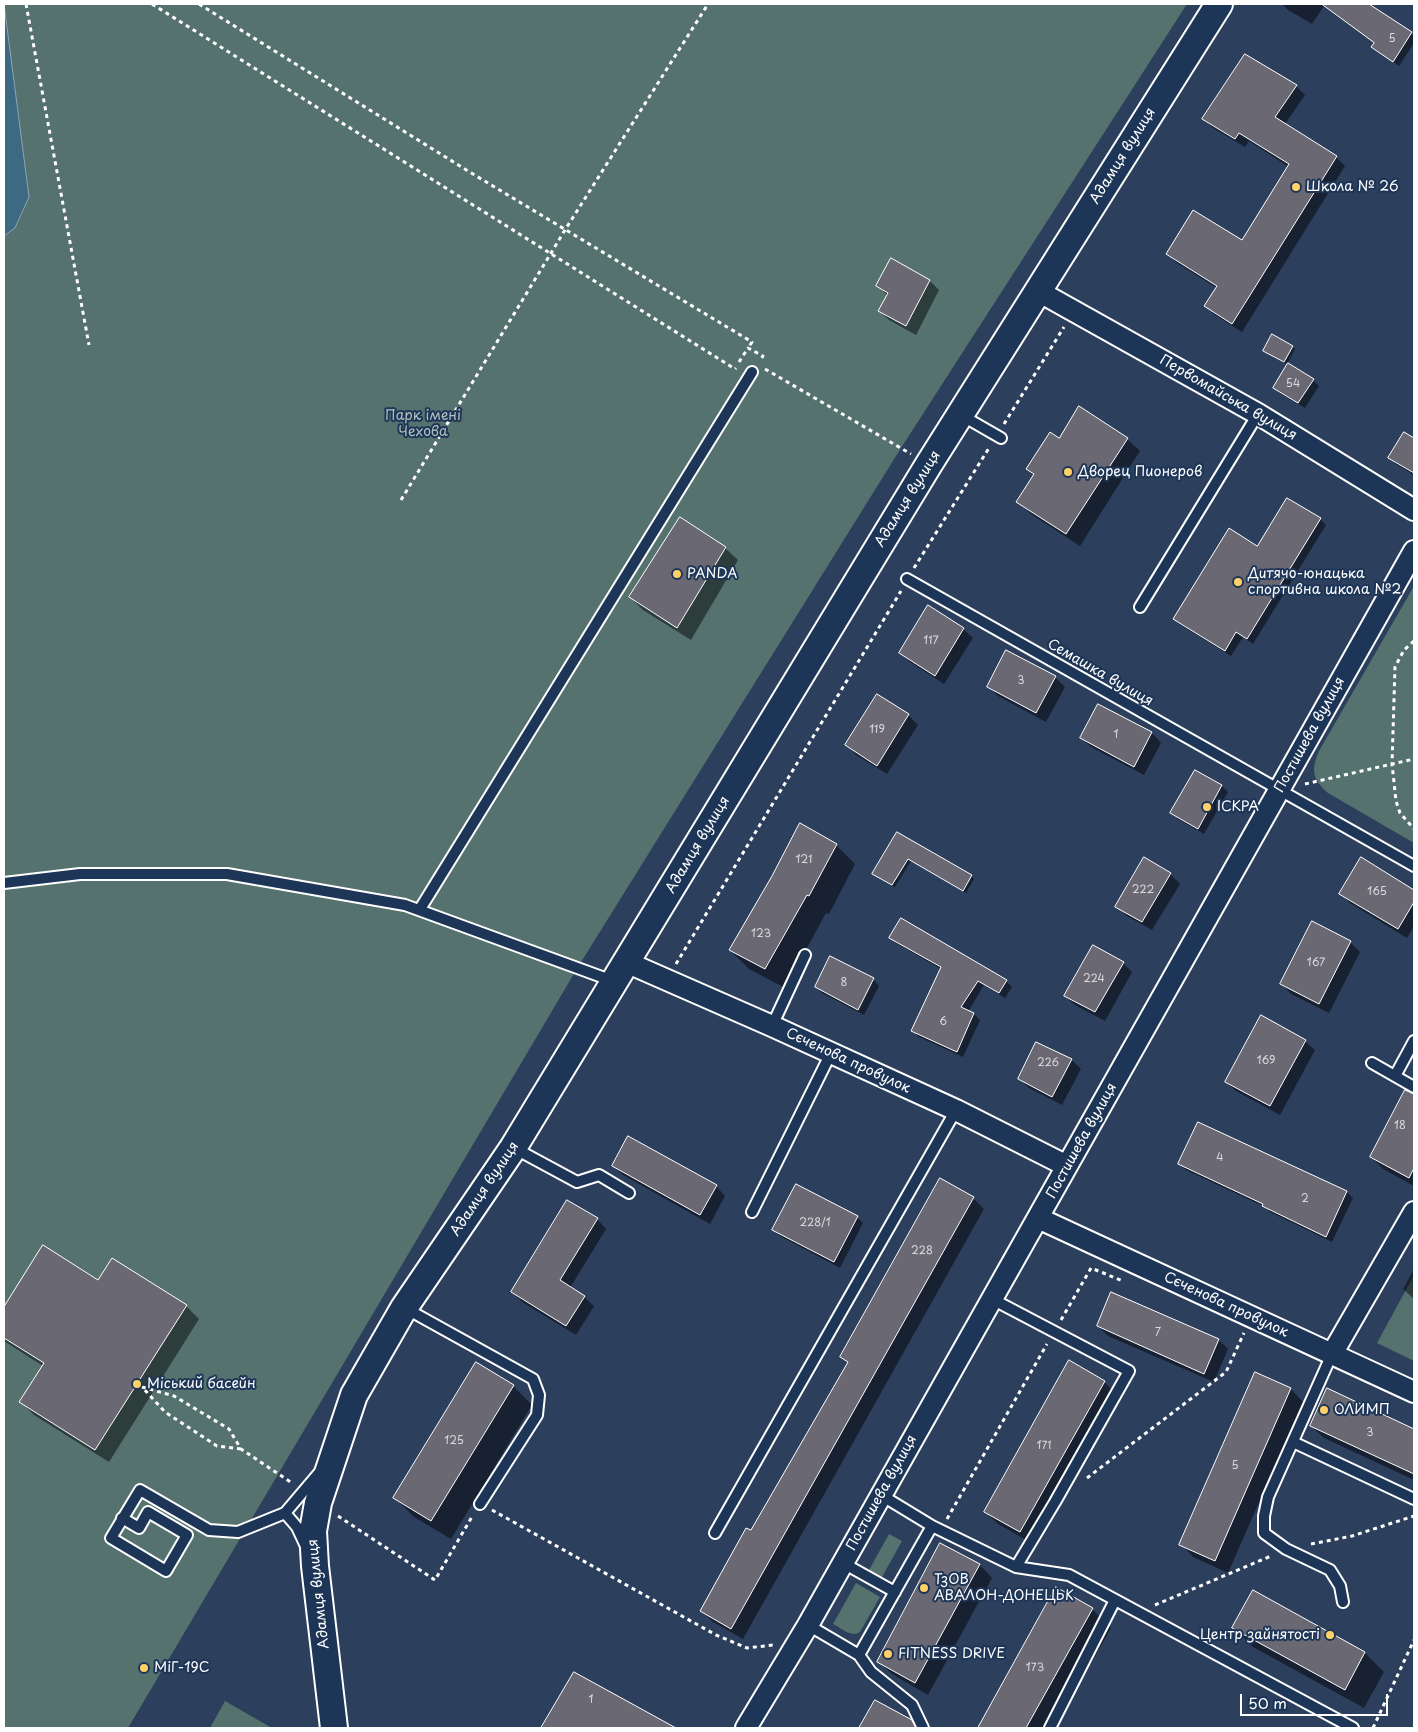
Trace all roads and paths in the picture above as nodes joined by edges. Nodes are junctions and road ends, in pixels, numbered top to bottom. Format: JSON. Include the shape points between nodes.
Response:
{"nodes":[{"id":1,"x":26,"y":4,"type":"edge"},
{"id":2,"x":152,"y":4,"type":"edge"},
{"id":3,"x":199,"y":4,"type":"edge"},
{"id":4,"x":708,"y":4,"type":"edge"},
{"id":5,"x":1219,"y":4,"type":"edge"},
{"id":6,"x":566,"y":230,"type":"junction"},
{"id":7,"x":551,"y":254,"type":"junction"},
{"id":8,"x":1038,"y":291,"type":"junction"},
{"id":9,"x":89,"y":345,"type":"dead end"},
{"id":10,"x":748,"y":348,"type":"junction"},
{"id":11,"x":752,"y":372,"type":"dead end"},
{"id":12,"x":961,"y":414,"type":"junction"},
{"id":13,"x":1258,"y":414,"type":"junction"},
{"id":14,"x":1001,"y":438,"type":"dead end"},
{"id":15,"x":929,"y":464,"type":"junction"},
{"id":16,"x":401,"y":500,"type":"dead end"},
{"id":17,"x":1414,"y":510,"type":"edge"},
{"id":18,"x":1414,"y":551,"type":"edge"},
{"id":19,"x":907,"y":580,"type":"joint"},
{"id":20,"x":1140,"y":607,"type":"dead end"},
{"id":21,"x":1414,"y":641,"type":"edge"},
{"id":22,"x":1414,"y":759,"type":"edge"},
{"id":23,"x":1392,"y":764,"type":"junction"},
{"id":24,"x":1279,"y":791,"type":"junction"},
{"id":25,"x":1414,"y":829,"type":"edge"},
{"id":26,"x":1414,"y":866,"type":"edge"},
{"id":27,"x":4,"y":883,"type":"edge"},
{"id":28,"x":420,"y":909,"type":"junction"},
{"id":29,"x":805,"y":955,"type":"dead end"},
{"id":30,"x":620,"y":972,"type":"junction"},
{"id":31,"x":666,"y":980,"type":"junction"},
{"id":32,"x":772,"y":1026,"type":"junction"},
{"id":33,"x":1414,"y":1041,"type":"edge"},
{"id":34,"x":831,"y":1053,"type":"junction"},
{"id":35,"x":1372,"y":1063,"type":"dead end"},
{"id":36,"x":1395,"y":1076,"type":"junction"},
{"id":37,"x":1414,"y":1087,"type":"edge"},
{"id":38,"x":956,"y":1110,"type":"junction"},
{"id":39,"x":513,"y":1148,"type":"junction"},
{"id":40,"x":1067,"y":1166,"type":"junction"},
{"id":41,"x":629,"y":1194,"type":"dead end"},
{"id":42,"x":752,"y":1212,"type":"dead end"},
{"id":43,"x":1414,"y":1212,"type":"edge"},
{"id":44,"x":1038,"y":1218,"type":"junction"},
{"id":45,"x":992,"y":1299,"type":"junction"},
{"id":46,"x":404,"y":1308,"type":"junction"},
{"id":47,"x":1246,"y":1330,"type":"dead end"},
{"id":48,"x":1332,"y":1354,"type":"junction"},
{"id":49,"x":137,"y":1384,"type":"dead end"},
{"id":50,"x":142,"y":1387,"type":"junction"},
{"id":51,"x":1414,"y":1392,"type":"edge"},
{"id":52,"x":1293,"y":1442,"type":"junction"},
{"id":53,"x":241,"y":1449,"type":"junction"},
{"id":54,"x":1086,"y":1478,"type":"dead end"},
{"id":55,"x":881,"y":1495,"type":"junction"},
{"id":56,"x":312,"y":1497,"type":"junction"},
{"id":57,"x":1414,"y":1499,"type":"edge"},
{"id":58,"x":480,"y":1504,"type":"junction"},
{"id":59,"x":285,"y":1513,"type":"junction"},
{"id":60,"x":122,"y":1518,"type":"junction"},
{"id":61,"x":932,"y":1526,"type":"junction"},
{"id":62,"x":715,"y":1533,"type":"dead end"},
{"id":63,"x":843,"y":1563,"type":"junction"},
{"id":64,"x":315,"y":1566,"type":"junction"},
{"id":65,"x":1016,"y":1568,"type":"junction"},
{"id":66,"x":895,"y":1592,"type":"junction"},
{"id":67,"x":1115,"y":1600,"type":"junction"},
{"id":68,"x":1343,"y":1602,"type":"dead end"},
{"id":69,"x":803,"y":1633,"type":"junction"},
{"id":70,"x":1414,"y":1640,"type":"edge"},
{"id":71,"x":859,"y":1655,"type":"junction"},
{"id":72,"x":336,"y":1723,"type":"edge"},
{"id":73,"x":746,"y":1728,"type":"edge"},
{"id":74,"x":923,"y":1728,"type":"edge"},
{"id":75,"x":1050,"y":1728,"type":"edge"},
{"id":76,"x":1353,"y":1728,"type":"edge"},
{"id":77,"x":1373,"y":1728,"type":"edge"}],
"edges":[{"from":1,"to":9,"type":"path"},
{"from":2,"to":7,"type":"path"},
{"from":3,"to":6,"type":"path"},
{"from":4,"to":6,"type":"path"},
{"from":5,"to":8,"type":"street","name":"Адамця вулиця"},
{"from":6,"to":7,"type":"path"},
{"from":6,"to":10,"type":"path","via":[[752,342]]},
{"from":7,"to":10,"type":"path","via":[[735,369]]},
{"from":7,"to":16,"type":"path"},
{"from":8,"to":12,"type":"street","name":"Адамця вулиця"},
{"from":8,"to":13,"type":"street","name":"Первомайська вулиця"},
{"from":10,"to":15,"type":"path","via":[[763,356],[757,364]]},
{"from":11,"to":28,"type":"lane"},
{"from":12,"to":14,"type":"lane"},
{"from":12,"to":15,"type":"street","name":"Адамця вулиця"},
{"from":13,"to":17,"type":"street","name":"Первомайська вулиця"},
{"from":13,"to":20,"type":"lane"},
{"from":15,"to":30,"type":"street","name":"Адамця вулиця"},
{"from":18,"to":24,"type":"street","name":"Постишева вулиця"},
{"from":19,"to":24,"type":"lane","name":"Семашка вулиця"},
{"from":19,"to":31,"type":"path"},
{"from":21,"to":23,"type":"path","via":[[1404,650],[1395,667]]},
{"from":22,"to":23,"type":"path"},
{"from":23,"to":24,"type":"path"},
{"from":23,"to":25,"type":"path","via":[[1400,813]]},
{"from":24,"to":26,"type":"lane","name":"Семашка вулиця"},
{"from":24,"to":40,"type":"street","name":"Постишева вулиця"},
{"from":27,"to":28,"type":"lane","via":[[80,874],[227,874]]},
{"from":28,"to":30,"type":"lane"},
{"from":29,"to":32,"type":"lane"},
{"from":30,"to":31,"type":"street","name":"Сєченова провулок"},
{"from":30,"to":39,"type":"street","name":"Адамця вулиця"},
{"from":31,"to":32,"type":"street","name":"Сєченова провулок"},
{"from":32,"to":34,"type":"street","name":"Сєченова провулок"},
{"from":33,"to":36,"type":"lane"},
{"from":34,"to":38,"type":"street","name":"Сєченова провулок"},
{"from":34,"to":42,"type":"lane"},
{"from":35,"to":36,"type":"lane"},
{"from":36,"to":37,"type":"lane"},
{"from":38,"to":40,"type":"street","name":"Сєченова провулок"},
{"from":38,"to":62,"type":"lane"},
{"from":39,"to":41,"type":"lane","via":[[577,1182],[599,1175]]},
{"from":39,"to":46,"type":"street","name":"Адамця вулиця"},
{"from":40,"to":44,"type":"street","name":"Постишева вулиця"},
{"from":43,"to":48,"type":"street"},
{"from":44,"to":45,"type":"street","name":"Постишева вулиця"},
{"from":44,"to":48,"type":"street","name":"Сєченова провулок"},
{"from":45,"to":55,"type":"street","name":"Постишева вулиця"},
{"from":45,"to":65,"type":"lane","via":[[1129,1371]]},
{"from":46,"to":56,"type":"street","name":"Адамця вулиця","via":[[354,1394],[332,1457]]},
{"from":46,"to":58,"type":"lane","via":[[533,1379],[539,1395],[537,1415]]},
{"from":47,"to":54,"type":"path","via":[[1226,1372]]},
{"from":48,"to":51,"type":"street","name":"Сєченова провулок"},
{"from":48,"to":52,"type":"lane"},
{"from":49,"to":50,"type":"path"},
{"from":50,"to":53,"type":"path","via":[[165,1412],[217,1446]]},
{"from":50,"to":53,"type":"path","via":[[174,1396],[229,1429]]},
{"from":52,"to":57,"type":"lane"},
{"from":52,"to":68,"type":"lane","via":[[1268,1497],[1264,1533],[1286,1549],[1330,1570],[1340,1586]]},
{"from":53,"to":56,"type":"path"},
{"from":55,"to":61,"type":"lane"},
{"from":55,"to":63,"type":"street","name":"Постишева вулиця"},
{"from":56,"to":58,"type":"path","via":[[434,1580]]},
{"from":56,"to":59,"type":"lane"},
{"from":56,"to":64,"type":"street","name":"Адамця вулиця"},
{"from":58,"to":69,"type":"path","via":[[716,1635],[747,1648]]},
{"from":59,"to":60,"type":"lane","via":[[238,1532],[209,1530],[140,1490]]},
{"from":59,"to":64,"type":"lane","via":[[297,1527]]},
{"from":60,"to":60,"type":"lane","via":[[111,1538],[166,1571],[187,1535],[148,1512],[139,1528]]},
{"from":61,"to":65,"type":"lane"},
{"from":61,"to":66,"type":"lane"},
{"from":63,"to":66,"type":"lane"},
{"from":63,"to":69,"type":"street","name":"Постишева вулиця"},
{"from":64,"to":72,"type":"street","name":"Адамця вулиця"},
{"from":65,"to":67,"type":"lane","via":[[1069,1575]]},
{"from":66,"to":71,"type":"lane"},
{"from":67,"to":75,"type":"lane"},
{"from":67,"to":76,"type":"lane"},
{"from":69,"to":71,"type":"lane"},
{"from":69,"to":73,"type":"street","name":"Постишева вулиця"},
{"from":70,"to":77,"type":"path"},
{"from":71,"to":74,"type":"lane","via":[[871,1672],[912,1706]]}]}
